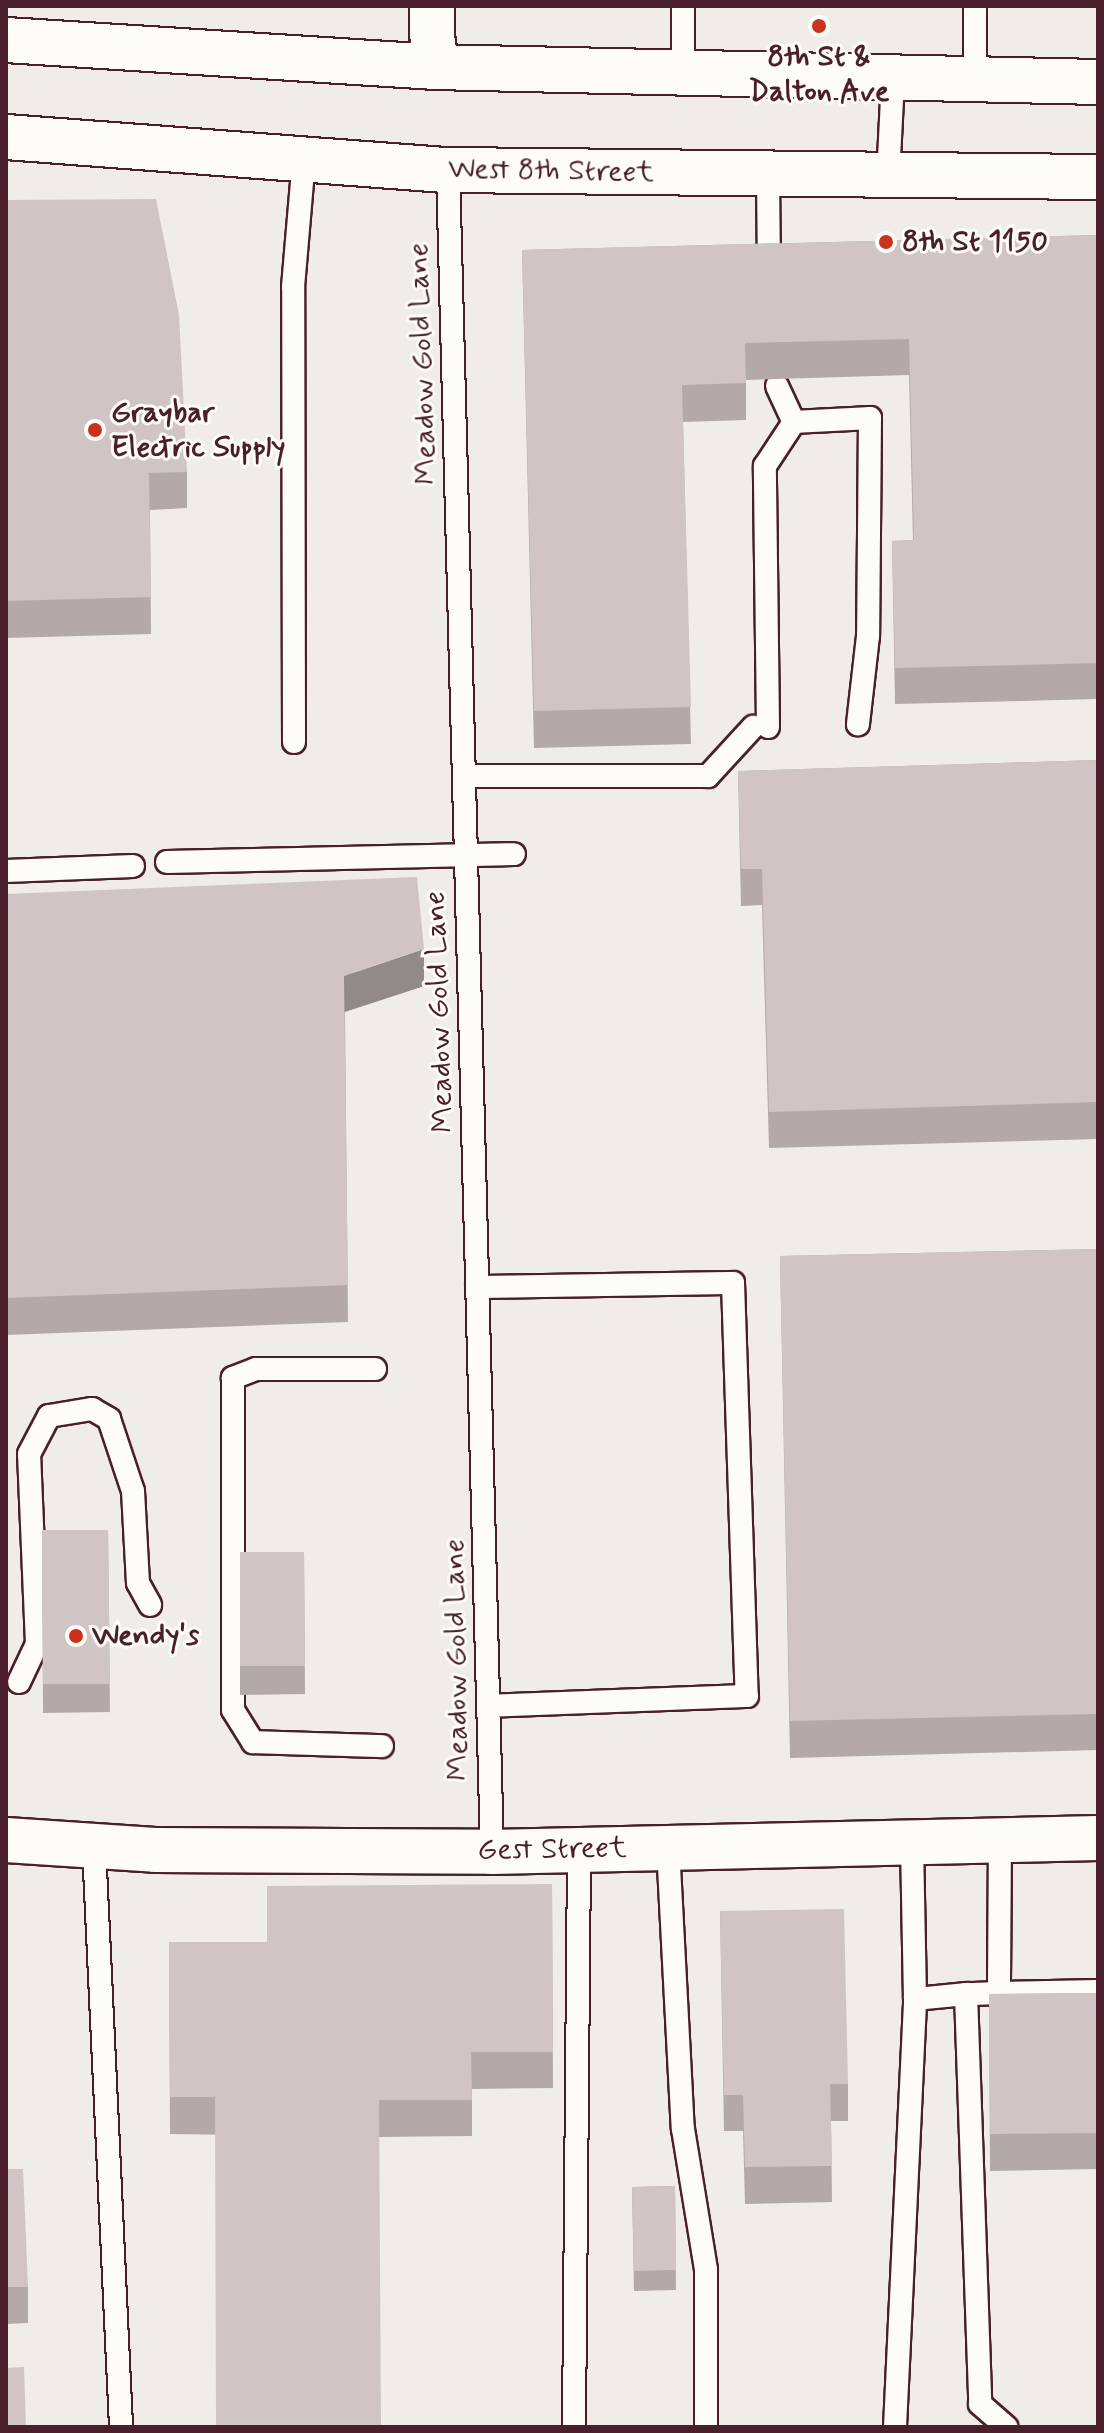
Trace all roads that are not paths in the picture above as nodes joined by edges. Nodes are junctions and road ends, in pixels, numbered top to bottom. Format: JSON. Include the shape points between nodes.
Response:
{"nodes":[{"id":1,"x":432,"y":6,"type":"edge"},
{"id":2,"x":683,"y":6,"type":"edge"},
{"id":3,"x":975,"y":6,"type":"edge"},
{"id":4,"x":6,"y":40,"type":"edge"},
{"id":5,"x":433,"y":67,"type":"junction"},
{"id":6,"x":683,"y":75,"type":"junction"},
{"id":7,"x":893,"y":79,"type":"junction"},
{"id":8,"x":975,"y":81,"type":"junction"},
{"id":9,"x":1098,"y":82,"type":"edge"},
{"id":10,"x":6,"y":137,"type":"edge"},
{"id":11,"x":304,"y":159,"type":"junction"},
{"id":12,"x":448,"y":170,"type":"junction"},
{"id":13,"x":768,"y":176,"type":"junction"},
{"id":14,"x":1098,"y":177,"type":"edge"},
{"id":15,"x":888,"y":178,"type":"junction"},
{"id":16,"x":769,"y":275,"type":"edge"},
{"id":17,"x":777,"y":386,"type":"dead end"},
{"id":18,"x":794,"y":422,"type":"junction"},
{"id":19,"x":858,"y":724,"type":"dead end"},
{"id":20,"x":294,"y":742,"type":"dead end"},
{"id":21,"x":464,"y":776,"type":"junction"},
{"id":22,"x":514,"y":854,"type":"dead end"},
{"id":23,"x":466,"y":855,"type":"junction"},
{"id":24,"x":167,"y":862,"type":"dead end"},
{"id":25,"x":133,"y":866,"type":"dead end"},
{"id":26,"x":6,"y":871,"type":"edge"},
{"id":27,"x":477,"y":1287,"type":"junction"},
{"id":28,"x":375,"y":1369,"type":"dead end"},
{"id":29,"x":150,"y":1605,"type":"dead end"},
{"id":30,"x":19,"y":1682,"type":"dead end"},
{"id":31,"x":489,"y":1706,"type":"junction"},
{"id":32,"x":382,"y":1746,"type":"dead end"},
{"id":33,"x":1098,"y":1838,"type":"edge"},
{"id":34,"x":6,"y":1840,"type":"edge"},
{"id":35,"x":1000,"y":1840,"type":"junction"},
{"id":36,"x":912,"y":1843,"type":"junction"},
{"id":37,"x":94,"y":1847,"type":"junction"},
{"id":38,"x":668,"y":1847,"type":"junction"},
{"id":39,"x":579,"y":1851,"type":"junction"},
{"id":40,"x":492,"y":1852,"type":"junction"},
{"id":41,"x":1098,"y":1991,"type":"edge"},
{"id":42,"x":999,"y":1993,"type":"junction"},
{"id":43,"x":966,"y":1994,"type":"junction"},
{"id":44,"x":915,"y":1999,"type":"junction"},
{"id":45,"x":121,"y":2427,"type":"edge"},
{"id":46,"x":574,"y":2427,"type":"edge"},
{"id":47,"x":706,"y":2427,"type":"edge"},
{"id":48,"x":895,"y":2427,"type":"edge"},
{"id":49,"x":1006,"y":2427,"type":"edge"}],
"edges":[{"from":1,"to":5,"type":"main road"},
{"from":2,"to":6,"type":"lane"},
{"from":3,"to":8,"type":"lane"},
{"from":4,"to":5,"type":"main road"},
{"from":5,"to":6,"type":"main road"},
{"from":6,"to":7,"type":"main road"},
{"from":7,"to":8,"type":"main road"},
{"from":7,"to":15,"type":"lane"},
{"from":8,"to":9,"type":"main road"},
{"from":10,"to":11,"type":"main road","name":"West 8th Street"},
{"from":11,"to":12,"type":"main road","name":"West 8th Street"},
{"from":11,"to":20,"type":"lane","via":[[293,287]]},
{"from":12,"to":13,"type":"main road","name":"West 8th Street"},
{"from":12,"to":21,"type":"lane","name":"Meadow Gold Lane"},
{"from":13,"to":15,"type":"main road","name":"West 8th Street"},
{"from":13,"to":16,"type":"lane"},
{"from":14,"to":15,"type":"main road","name":"West 8th Street"},
{"from":17,"to":18,"type":"lane"},
{"from":18,"to":19,"type":"lane","via":[[870,418],[868,636]]},
{"from":18,"to":21,"type":"lane","via":[[765,466],[760,727],[708,776]]},
{"from":21,"to":23,"type":"lane","name":"Meadow Gold Lane"},
{"from":22,"to":23,"type":"lane"},
{"from":23,"to":24,"type":"lane"},
{"from":23,"to":27,"type":"lane","name":"Meadow Gold Lane"},
{"from":25,"to":26,"type":"lane"},
{"from":27,"to":31,"type":"lane","name":"Meadow Gold Lane"},
{"from":27,"to":31,"type":"lane","via":[[733,1283],[747,1696]]},
{"from":28,"to":32,"type":"lane","via":[[256,1369],[233,1378],[233,1710],[253,1742]]},
{"from":29,"to":30,"type":"lane","via":[[138,1583],[133,1491],[109,1419],[92,1409],[49,1416],[29,1454],[37,1644]]},
{"from":31,"to":40,"type":"lane","name":"Meadow Gold Lane"},
{"from":33,"to":35,"type":"main road","name":"Gest Street"},
{"from":34,"to":37,"type":"main road","name":"Gest Street"},
{"from":35,"to":36,"type":"main road","name":"Gest Street"},
{"from":35,"to":42,"type":"lane"},
{"from":36,"to":38,"type":"main road","name":"Gest Street"},
{"from":36,"to":44,"type":"lane"},
{"from":37,"to":40,"type":"main road","name":"Gest Street"},
{"from":37,"to":45,"type":"lane"},
{"from":38,"to":39,"type":"main road","name":"Gest Street"},
{"from":38,"to":47,"type":"lane","via":[[683,2129],[706,2270]]},
{"from":39,"to":40,"type":"main road","name":"Gest Street"},
{"from":39,"to":46,"type":"lane"},
{"from":41,"to":42,"type":"lane"},
{"from":42,"to":43,"type":"lane"},
{"from":43,"to":44,"type":"lane"},
{"from":43,"to":49,"type":"lane","via":[[980,2404]]},
{"from":44,"to":48,"type":"lane"}]}
